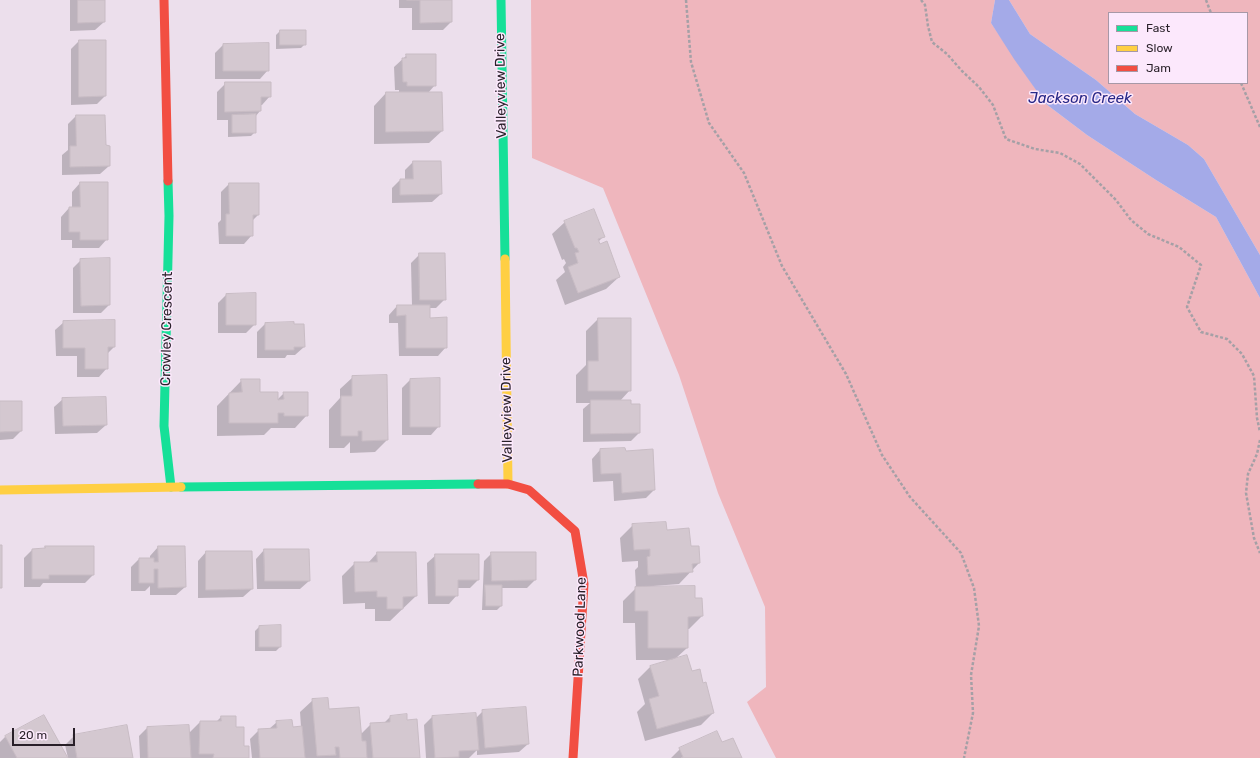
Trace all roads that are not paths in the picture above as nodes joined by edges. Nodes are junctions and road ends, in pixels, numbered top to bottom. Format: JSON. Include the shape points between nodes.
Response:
{"nodes":[{"id":1,"x":164,"y":0,"type":"edge"},
{"id":2,"x":501,"y":0,"type":"edge"},
{"id":3,"x":508,"y":484,"type":"junction"},
{"id":4,"x":171,"y":487,"type":"junction"},
{"id":5,"x":0,"y":490,"type":"edge"},
{"id":6,"x":573,"y":758,"type":"edge"}],
"edges":[{"from":1,"to":4,"type":"street","name":"Crowley Crescent","via":[[169,216],[164,426]]},
{"from":2,"to":3,"type":"street","name":"Valleyview Drive"},
{"from":3,"to":4,"type":"street","name":"Valleyview Drive"},
{"from":3,"to":6,"type":"street","name":"Parkwood Lane","via":[[529,490],[575,531],[584,584]]},
{"from":4,"to":5,"type":"street"}]}
